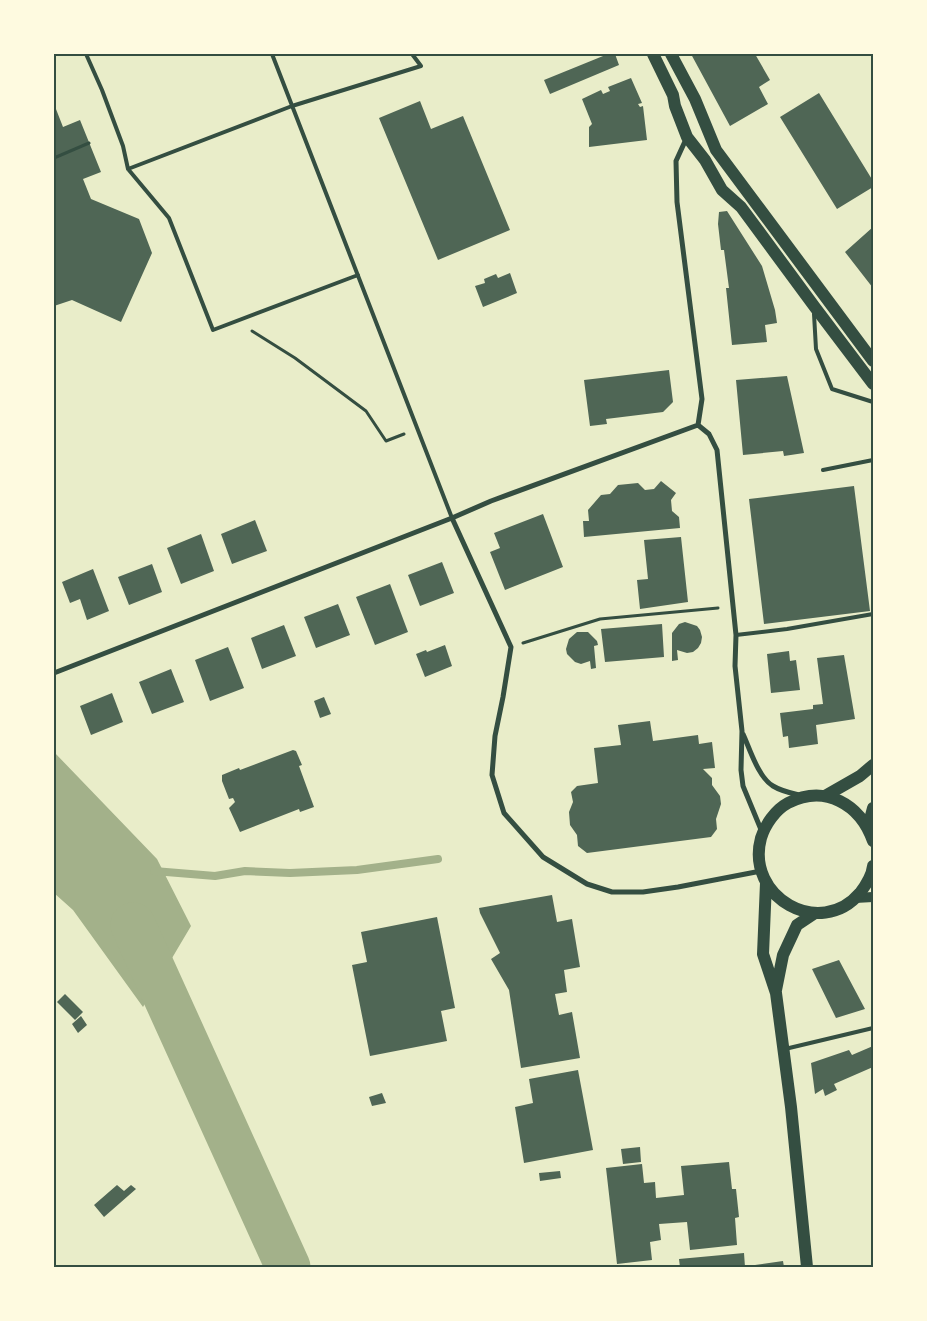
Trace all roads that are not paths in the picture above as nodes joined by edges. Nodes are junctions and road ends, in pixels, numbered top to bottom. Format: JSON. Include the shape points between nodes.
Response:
{"nodes":[{"id":1,"x":86,"y":54,"type":"edge"},
{"id":2,"x":272,"y":54,"type":"edge"},
{"id":3,"x":412,"y":54,"type":"edge"},
{"id":4,"x":653,"y":54,"type":"edge"},
{"id":5,"x":671,"y":54,"type":"edge"},
{"id":6,"x":292,"y":106,"type":"junction"},
{"id":7,"x":688,"y":137,"type":"junction"},
{"id":8,"x":128,"y":169,"type":"junction"},
{"id":9,"x":358,"y":275,"type":"junction"},
{"id":10,"x":814,"y":306,"type":"junction"},
{"id":11,"x":873,"y":361,"type":"edge"},
{"id":12,"x":873,"y":384,"type":"edge"},
{"id":13,"x":873,"y":402,"type":"edge"},
{"id":14,"x":698,"y":425,"type":"junction"},
{"id":15,"x":873,"y":460,"type":"edge"},
{"id":16,"x":823,"y":470,"type":"dead end"},
{"id":17,"x":452,"y":518,"type":"junction"},
{"id":18,"x":873,"y":614,"type":"edge"},
{"id":19,"x":736,"y":635,"type":"junction"},
{"id":20,"x":54,"y":673,"type":"edge"},
{"id":21,"x":742,"y":731,"type":"junction"},
{"id":22,"x":873,"y":765,"type":"edge"},
{"id":23,"x":825,"y":796,"type":"junction"},
{"id":24,"x":805,"y":797,"type":"junction"},
{"id":25,"x":873,"y":808,"type":"edge"},
{"id":26,"x":868,"y":827,"type":"junction"},
{"id":27,"x":763,"y":833,"type":"junction"},
{"id":28,"x":873,"y":841,"type":"edge"},
{"id":29,"x":873,"y":866,"type":"edge"},
{"id":30,"x":763,"y":877,"type":"junction"},
{"id":31,"x":873,"y":897,"type":"edge"},
{"id":32,"x":855,"y":898,"type":"junction"},
{"id":33,"x":815,"y":913,"type":"junction"},
{"id":34,"x":776,"y":993,"type":"junction"},
{"id":35,"x":873,"y":1028,"type":"edge"},
{"id":36,"x":783,"y":1049,"type":"junction"},
{"id":37,"x":806,"y":1267,"type":"edge"}],
"edges":[{"from":1,"to":8,"type":"lane","via":[[123,146]]},
{"from":2,"to":6,"type":"lane"},
{"from":3,"to":6,"type":"lane","via":[[421,66]]},
{"from":4,"to":7,"type":"main road"},
{"from":5,"to":11,"type":"main road","via":[[695,99],[716,150]]},
{"from":6,"to":8,"type":"lane"},
{"from":6,"to":9,"type":"lane"},
{"from":7,"to":10,"type":"main road","via":[[722,190],[741,207]]},
{"from":7,"to":14,"type":"street","via":[[676,161],[676,188],[702,398]]},
{"from":8,"to":9,"type":"lane","via":[[169,218],[214,330]]},
{"from":9,"to":17,"type":"lane"},
{"from":10,"to":12,"type":"main road"},
{"from":10,"to":13,"type":"lane","via":[[816,349],[832,389]]},
{"from":14,"to":17,"type":"street"},
{"from":14,"to":19,"type":"street","via":[[708,434],[717,450]]},
{"from":15,"to":16,"type":"lane"},
{"from":17,"to":20,"type":"street"},
{"from":17,"to":30,"type":"street","via":[[511,647],[495,736],[492,775],[504,813],[543,857],[587,884],[612,892],[643,892]]},
{"from":18,"to":19,"type":"lane"},
{"from":19,"to":21,"type":"street","via":[[735,666]]},
{"from":21,"to":24,"type":"street","via":[[758,767],[771,785]]},
{"from":21,"to":27,"type":"street","via":[[743,786]]},
{"from":22,"to":23,"type":"main road"},
{"from":23,"to":24,"type":"main road"},
{"from":23,"to":26,"type":"main road","via":[[857,812]]},
{"from":24,"to":27,"type":"main road","via":[[787,804],[772,816]]},
{"from":25,"to":26,"type":"main road"},
{"from":26,"to":28,"type":"main road"},
{"from":27,"to":30,"type":"main road","via":[[758,858]]},
{"from":29,"to":32,"type":"main road","via":[[865,886]]},
{"from":30,"to":33,"type":"main road","via":[[775,895],[786,904]]},
{"from":30,"to":34,"type":"main road","via":[[763,954]]},
{"from":31,"to":32,"type":"main road"},
{"from":32,"to":33,"type":"main road","via":[[836,909]]},
{"from":33,"to":34,"type":"main road","via":[[797,925],[783,955]]},
{"from":34,"to":36,"type":"main road"},
{"from":35,"to":36,"type":"lane"},
{"from":36,"to":37,"type":"main road"}]}
